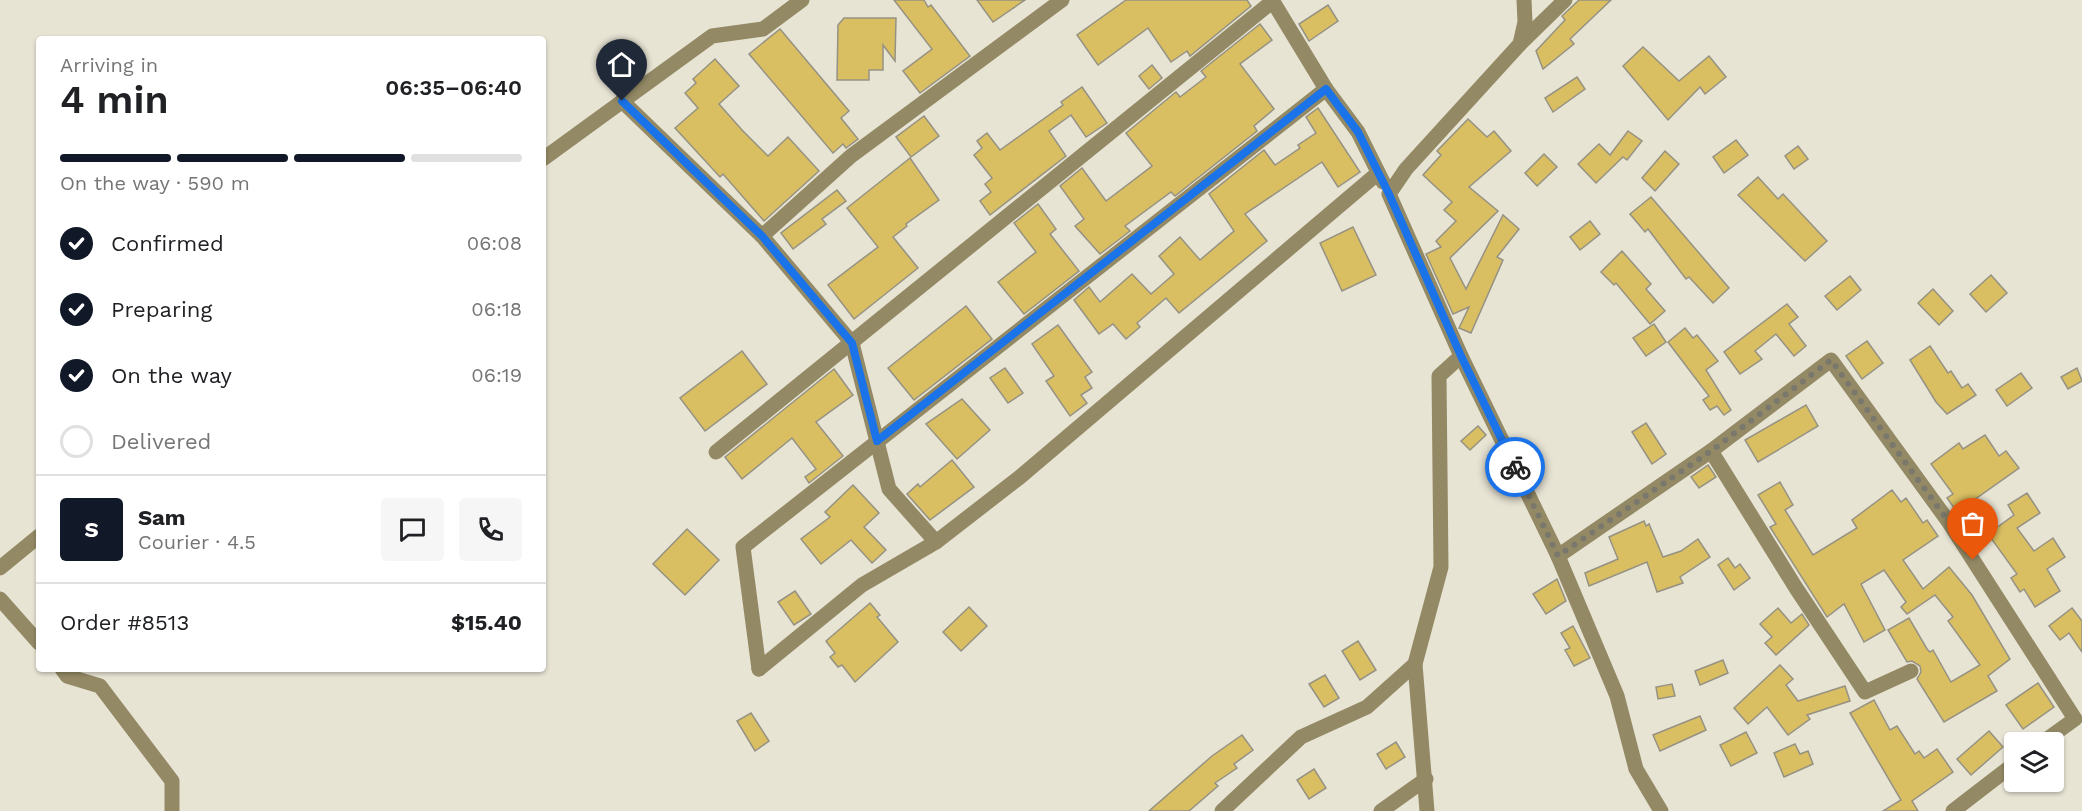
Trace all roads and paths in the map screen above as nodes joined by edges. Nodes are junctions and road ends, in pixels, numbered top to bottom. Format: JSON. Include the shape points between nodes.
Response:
{"nodes":[{"id":1,"x":802,"y":0,"type":"edge"},
{"id":2,"x":1062,"y":0,"type":"edge"},
{"id":3,"x":1524,"y":0,"type":"edge"},
{"id":4,"x":1565,"y":0,"type":"edge"},
{"id":5,"x":1273,"y":1,"type":"edge"},
{"id":6,"x":1520,"y":44,"type":"junction"},
{"id":7,"x":1326,"y":89,"type":"junction"},
{"id":8,"x":622,"y":101,"type":"junction"},
{"id":9,"x":546,"y":157,"type":"edge"},
{"id":10,"x":1378,"y":173,"type":"junction"},
{"id":11,"x":1389,"y":194,"type":"junction"},
{"id":12,"x":762,"y":236,"type":"junction"},
{"id":13,"x":852,"y":343,"type":"junction"},
{"id":14,"x":1461,"y":356,"type":"junction"},
{"id":15,"x":877,"y":441,"type":"junction"},
{"id":16,"x":1711,"y":451,"type":"junction"},
{"id":17,"x":716,"y":452,"type":"dead end"},
{"id":18,"x":36,"y":538,"type":"edge"},
{"id":19,"x":936,"y":542,"type":"junction"},
{"id":20,"x":1558,"y":556,"type":"junction"},
{"id":21,"x":0,"y":568,"type":"edge"},
{"id":22,"x":0,"y":599,"type":"edge"},
{"id":23,"x":36,"y":640,"type":"edge"},
{"id":24,"x":1415,"y":664,"type":"junction"},
{"id":25,"x":1911,"y":671,"type":"dead end"},
{"id":26,"x":65,"y":672,"type":"edge"},
{"id":27,"x":2056,"y":732,"type":"edge"},
{"id":28,"x":2004,"y":772,"type":"edge"},
{"id":29,"x":1426,"y":778,"type":"junction"},
{"id":30,"x":172,"y":811,"type":"edge"},
{"id":31,"x":1222,"y":811,"type":"edge"},
{"id":32,"x":1381,"y":811,"type":"edge"},
{"id":33,"x":1427,"y":811,"type":"edge"},
{"id":34,"x":1662,"y":811,"type":"edge"},
{"id":35,"x":1953,"y":811,"type":"edge"}],
"edges":[{"from":1,"to":8,"type":"street","via":[[763,29],[712,36]]},
{"from":2,"to":12,"type":"street","via":[[851,156]]},
{"from":3,"to":6,"type":"street"},
{"from":4,"to":6,"type":"street"},
{"from":5,"to":7,"type":"street"},
{"from":5,"to":13,"type":"street"},
{"from":6,"to":11,"type":"street","via":[[1406,169]]},
{"from":7,"to":10,"type":"street","via":[[1358,132]]},
{"from":7,"to":15,"type":"street"},
{"from":8,"to":9,"type":"street"},
{"from":8,"to":12,"type":"street"},
{"from":10,"to":11,"type":"street"},
{"from":10,"to":19,"type":"street","via":[[1029,469]]},
{"from":11,"to":14,"type":"street"},
{"from":12,"to":13,"type":"street"},
{"from":13,"to":15,"type":"street"},
{"from":13,"to":17,"type":"street"},
{"from":14,"to":20,"type":"street"},
{"from":14,"to":24,"type":"street","via":[[1439,376],[1442,567]]},
{"from":15,"to":19,"type":"street","via":[[889,489]]},
{"from":15,"to":19,"type":"street","via":[[743,547],[759,669],[862,585]]},
{"from":16,"to":20,"type":"street"},
{"from":16,"to":25,"type":"street","via":[[1865,692]]},
{"from":16,"to":27,"type":"street","via":[[1831,360],[1948,521],[2074,719]]},
{"from":18,"to":21,"type":"street"},
{"from":20,"to":34,"type":"street","via":[[1617,696],[1636,769]]},
{"from":22,"to":23,"type":"street"},
{"from":24,"to":29,"type":"street"},
{"from":24,"to":31,"type":"street","via":[[1366,707],[1301,737]]},
{"from":26,"to":30,"type":"street","via":[[100,686],[172,781]]},
{"from":28,"to":35,"type":"street"},
{"from":29,"to":32,"type":"street"},
{"from":29,"to":33,"type":"street"}]}
